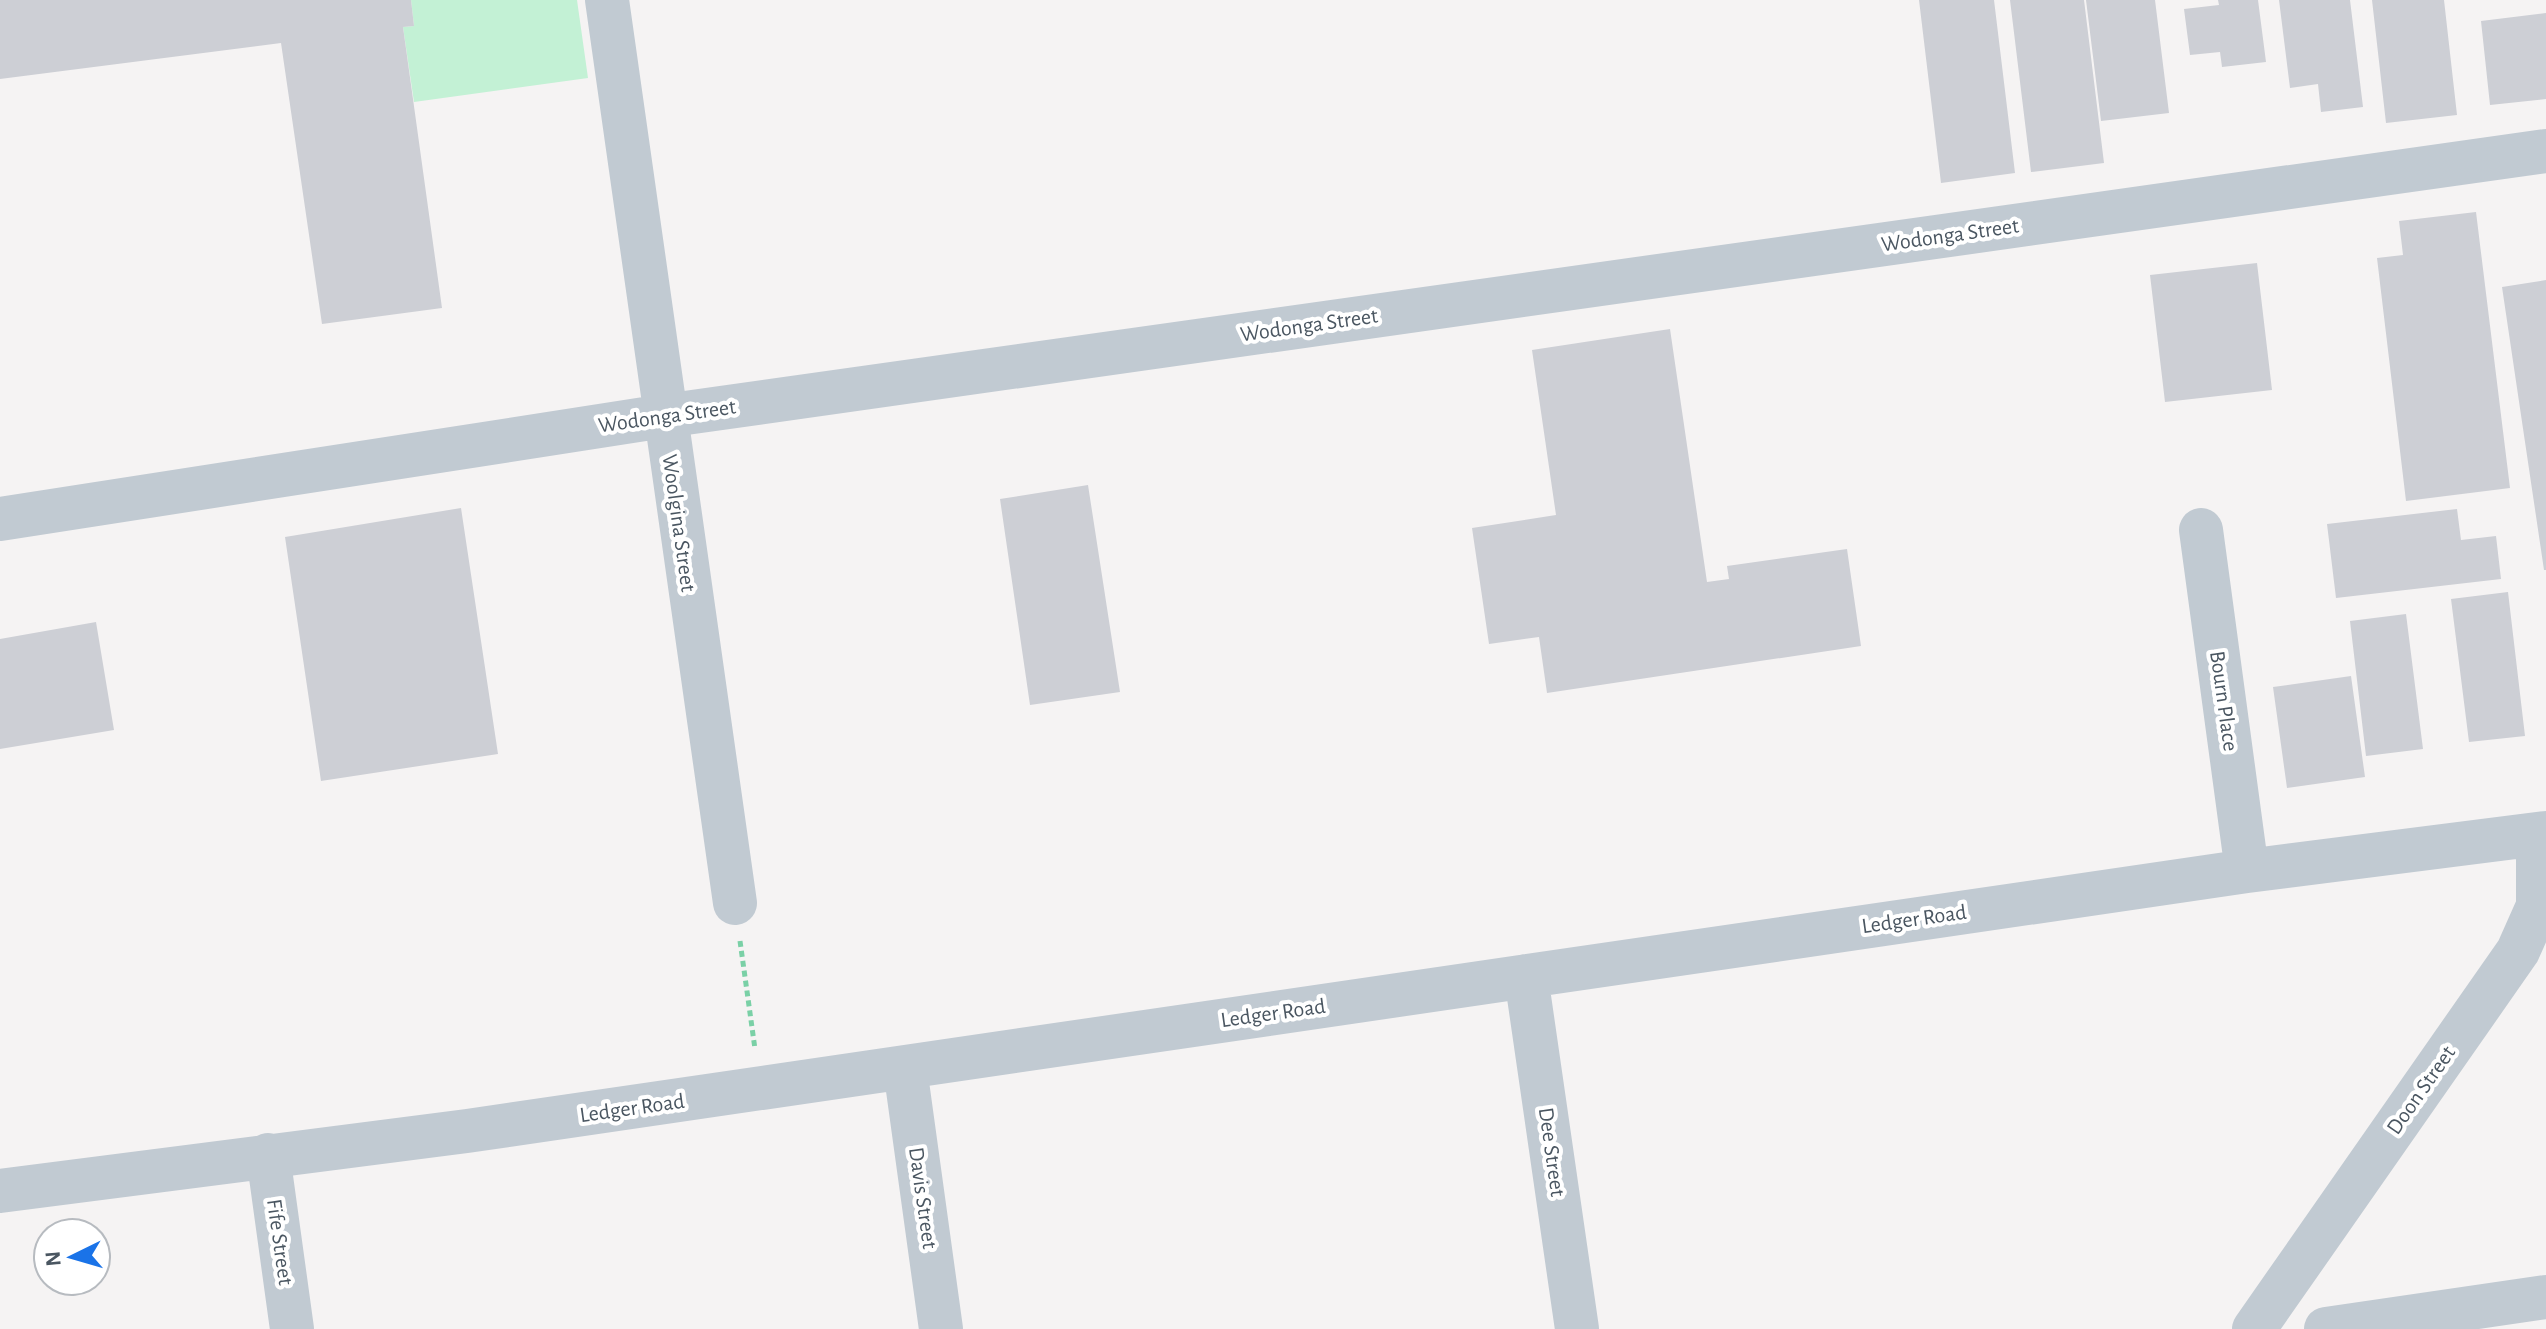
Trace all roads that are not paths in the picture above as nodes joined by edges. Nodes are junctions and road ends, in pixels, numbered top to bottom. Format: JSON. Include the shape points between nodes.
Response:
{"nodes":[{"id":1,"x":607,"y":0,"type":"edge"},
{"id":2,"x":2546,"y":151,"type":"edge"},
{"id":3,"x":664,"y":416,"type":"junction"},
{"id":4,"x":0,"y":519,"type":"edge"},
{"id":5,"x":2201,"y":530,"type":"dead end"},
{"id":6,"x":2542,"y":834,"type":"edge"},
{"id":7,"x":2247,"y":871,"type":"junction"},
{"id":8,"x":734,"y":899,"type":"road end"},
{"id":9,"x":1526,"y":976,"type":"junction"},
{"id":10,"x":905,"y":1068,"type":"junction"},
{"id":11,"x":268,"y":1155,"type":"junction"},
{"id":12,"x":0,"y":1191,"type":"edge"},
{"id":13,"x":2546,"y":1297,"type":"edge"},
{"id":14,"x":292,"y":1329,"type":"edge"},
{"id":15,"x":941,"y":1329,"type":"edge"},
{"id":16,"x":1577,"y":1329,"type":"edge"},
{"id":17,"x":2254,"y":1329,"type":"edge"},
{"id":18,"x":2326,"y":1329,"type":"edge"}],
"edges":[{"from":1,"to":3,"type":"street","name":"Woolgina Street"},
{"from":2,"to":3,"type":"street","name":"Wodonga Street"},
{"from":3,"to":4,"type":"street","name":"Wodonga Street"},
{"from":3,"to":8,"type":"street","name":"Woolgina Street"},
{"from":5,"to":7,"type":"street","name":"Bourn Place"},
{"from":6,"to":7,"type":"street","name":"Ledger Road"},
{"from":6,"to":17,"type":"street","name":"Doon Street","via":[[2538,906],[2518,951]]},
{"from":7,"to":9,"type":"street","name":"Ledger Road"},
{"from":9,"to":10,"type":"street","name":"Ledger Road"},
{"from":9,"to":16,"type":"street","name":"Dee Street"},
{"from":10,"to":11,"type":"street","name":"Ledger Road"},
{"from":10,"to":15,"type":"street","name":"Davis Street"},
{"from":11,"to":12,"type":"street","name":"Ledger Road"},
{"from":11,"to":14,"type":"street","name":"Fife Street"},
{"from":13,"to":18,"type":"street"}]}
